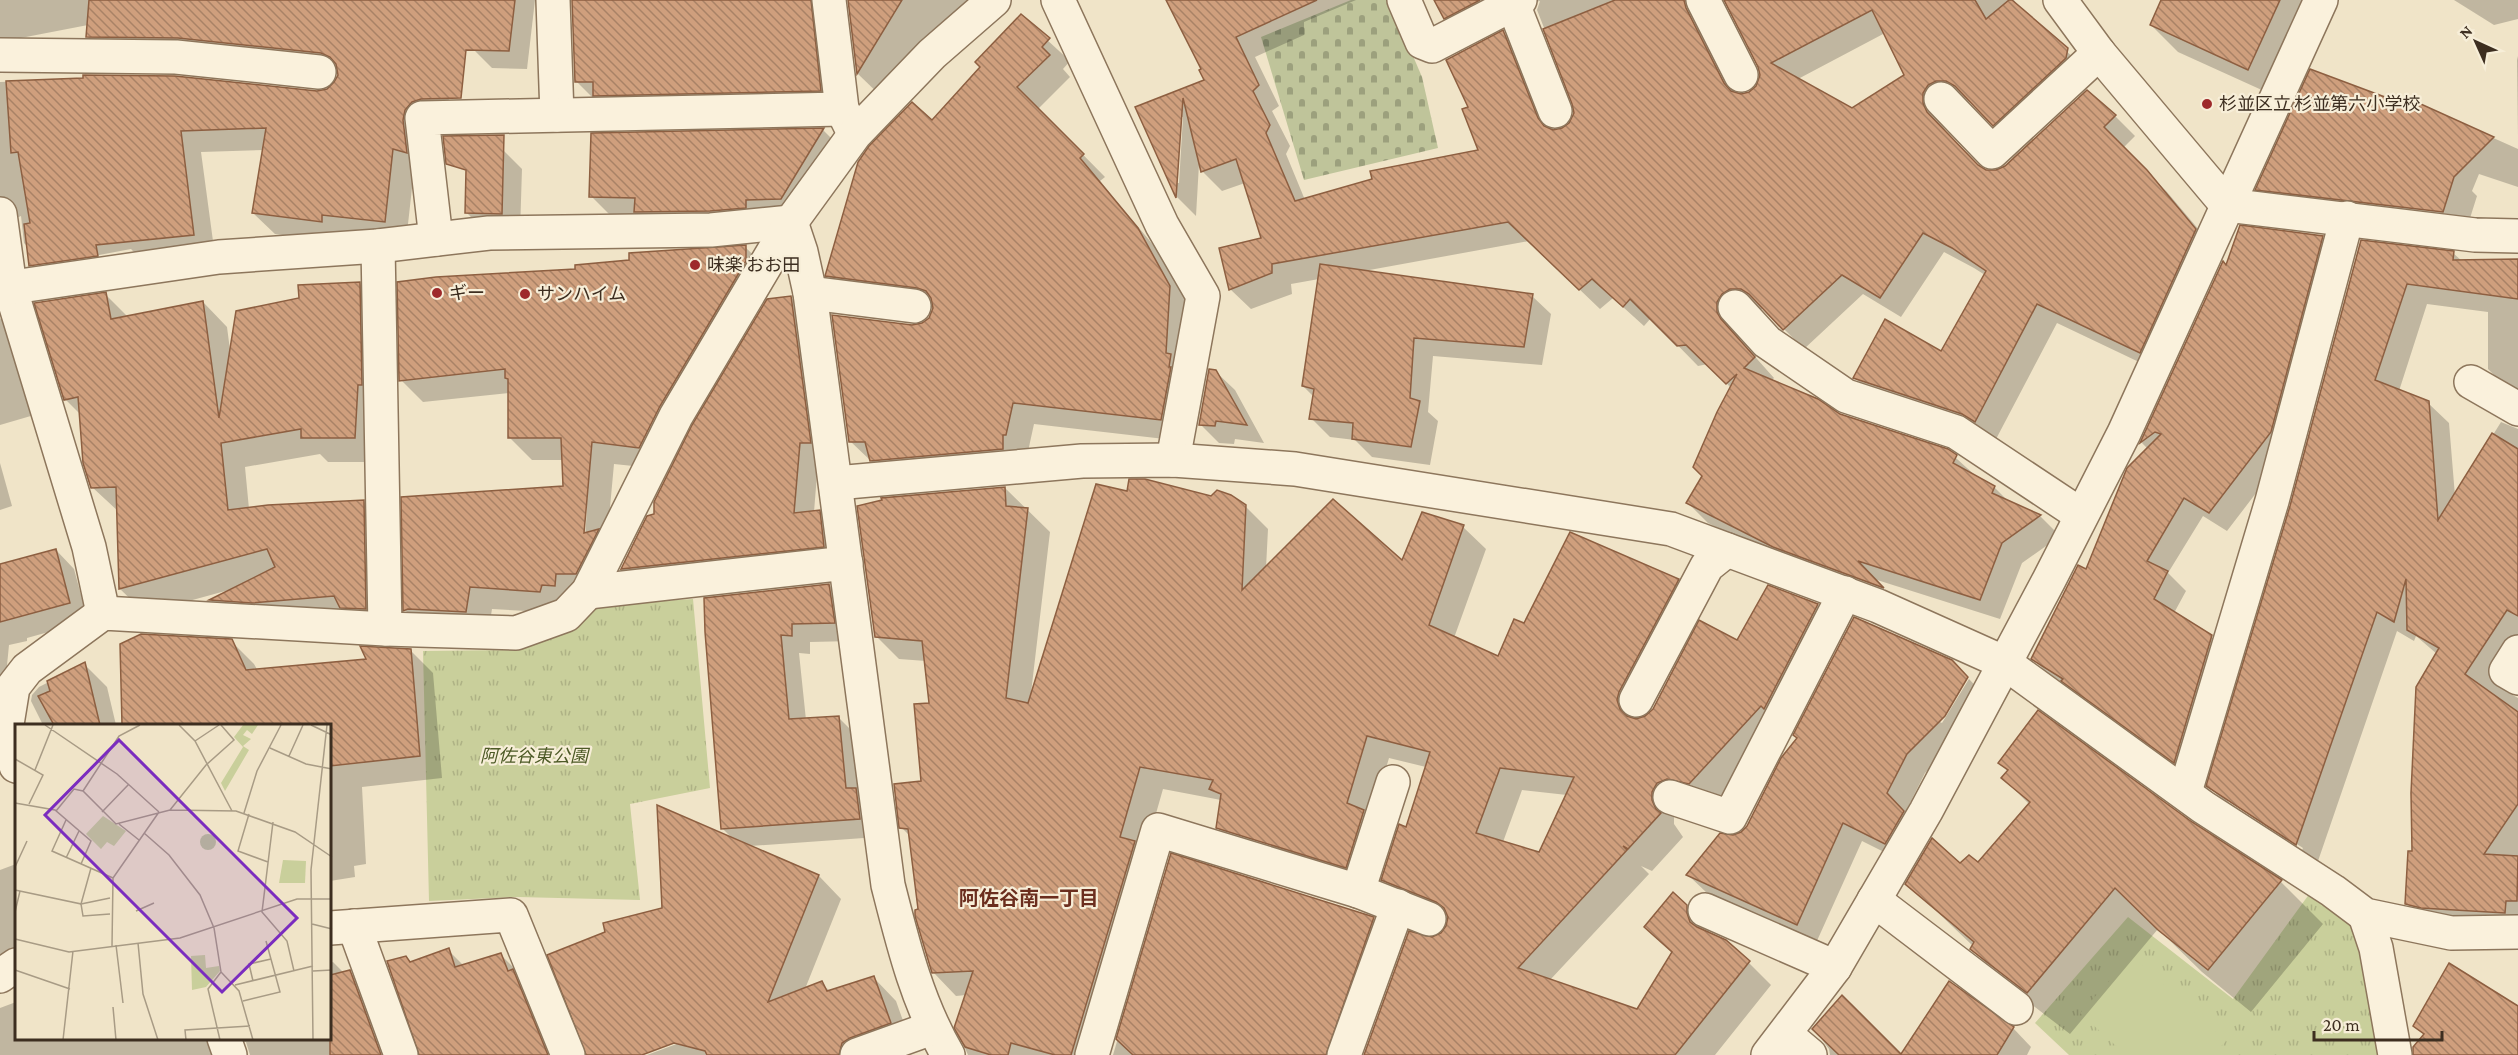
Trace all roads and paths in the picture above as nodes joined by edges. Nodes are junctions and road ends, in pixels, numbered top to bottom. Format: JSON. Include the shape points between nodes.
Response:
{"nodes":[{"id":1,"x":553,"y":0,"type":"edge"},
{"id":2,"x":829,"y":0,"type":"edge"},
{"id":3,"x":994,"y":0,"type":"edge"},
{"id":4,"x":1058,"y":0,"type":"edge"},
{"id":5,"x":1404,"y":0,"type":"edge"},
{"id":6,"x":1703,"y":0,"type":"edge"},
{"id":7,"x":2060,"y":0,"type":"edge"},
{"id":8,"x":2320,"y":0,"type":"edge"},
{"id":9,"x":1516,"y":2,"type":"edge"},
{"id":10,"x":2099,"y":53,"type":"junction"},
{"id":11,"x":0,"y":55,"type":"edge"},
{"id":12,"x":319,"y":72,"type":"dead end"},
{"id":13,"x":1741,"y":75,"type":"dead end"},
{"id":14,"x":1941,"y":99,"type":"dead end"},
{"id":15,"x":1555,"y":111,"type":"dead end"},
{"id":16,"x":557,"y":115,"type":"junction"},
{"id":17,"x":848,"y":121,"type":"junction"},
{"id":18,"x":2228,"y":205,"type":"junction"},
{"id":19,"x":0,"y":214,"type":"edge"},
{"id":20,"x":2347,"y":218,"type":"junction"},
{"id":21,"x":791,"y":222,"type":"junction"},
{"id":22,"x":2518,"y":236,"type":"edge"},
{"id":23,"x":436,"y":239,"type":"junction"},
{"id":24,"x":378,"y":246,"type":"junction"},
{"id":25,"x":5,"y":288,"type":"edge"},
{"id":26,"x":810,"y":293,"type":"junction"},
{"id":27,"x":914,"y":306,"type":"dead end"},
{"id":28,"x":1735,"y":307,"type":"dead end"},
{"id":29,"x":2471,"y":382,"type":"dead end"},
{"id":30,"x":2518,"y":409,"type":"edge"},
{"id":31,"x":1173,"y":460,"type":"junction"},
{"id":32,"x":836,"y":483,"type":"junction"},
{"id":33,"x":2081,"y":515,"type":"junction"},
{"id":34,"x":1727,"y":550,"type":"junction"},
{"id":35,"x":846,"y":562,"type":"junction"},
{"id":36,"x":588,"y":592,"type":"junction"},
{"id":37,"x":1845,"y":593,"type":"junction"},
{"id":38,"x":103,"y":613,"type":"junction"},
{"id":39,"x":385,"y":629,"type":"junction"},
{"id":40,"x":2518,"y":652,"type":"edge"},
{"id":41,"x":2005,"y":663,"type":"junction"},
{"id":42,"x":2518,"y":678,"type":"edge"},
{"id":43,"x":1636,"y":700,"type":"dead end"},
{"id":44,"x":9,"y":748,"type":"edge"},
{"id":45,"x":1393,"y":782,"type":"dead end"},
{"id":46,"x":2184,"y":792,"type":"junction"},
{"id":47,"x":1670,"y":797,"type":"dead end"},
{"id":48,"x":1358,"y":891,"type":"junction"},
{"id":49,"x":1874,"y":900,"type":"junction"},
{"id":50,"x":1398,"y":906,"type":"junction"},
{"id":51,"x":1705,"y":910,"type":"dead end"},
{"id":52,"x":2365,"y":915,"type":"junction"},
{"id":53,"x":1429,"y":919,"type":"dead end"},
{"id":54,"x":342,"y":927,"type":"edge"},
{"id":55,"x":2518,"y":932,"type":"edge"},
{"id":56,"x":15,"y":966,"type":"edge"},
{"id":57,"x":1835,"y":968,"type":"junction"},
{"id":58,"x":0,"y":976,"type":"edge"},
{"id":59,"x":2016,"y":1008,"type":"dead end"},
{"id":60,"x":225,"y":1040,"type":"edge"},
{"id":61,"x":940,"y":1041,"type":"edge"},
{"id":62,"x":1777,"y":1045,"type":"edge"},
{"id":63,"x":1100,"y":1051,"type":"edge"},
{"id":64,"x":230,"y":1055,"type":"edge"},
{"id":65,"x":401,"y":1055,"type":"edge"},
{"id":66,"x":567,"y":1055,"type":"edge"},
{"id":67,"x":857,"y":1055,"type":"edge"},
{"id":68,"x":1344,"y":1055,"type":"edge"},
{"id":69,"x":1810,"y":1055,"type":"edge"},
{"id":70,"x":2395,"y":1055,"type":"edge"}],
"edges":[{"from":1,"to":16,"type":"street"},
{"from":2,"to":17,"type":"street"},
{"from":3,"to":17,"type":"street"},
{"from":4,"to":31,"type":"street","via":[[1162,225],[1203,296]]},
{"from":5,"to":9,"type":"street","via":[[1422,42],[1432,46]]},
{"from":6,"to":13,"type":"street"},
{"from":7,"to":10,"type":"street"},
{"from":8,"to":18,"type":"street"},
{"from":9,"to":15,"type":"street"},
{"from":10,"to":14,"type":"street","via":[[1992,152]]},
{"from":10,"to":18,"type":"street"},
{"from":11,"to":12,"type":"street","via":[[176,57]]},
{"from":16,"to":17,"type":"street"},
{"from":16,"to":23,"type":"street","via":[[422,118]]},
{"from":17,"to":21,"type":"street"},
{"from":18,"to":20,"type":"street"},
{"from":18,"to":33,"type":"street","via":[[2124,434]]},
{"from":19,"to":25,"type":"street"},
{"from":20,"to":22,"type":"street","via":[[2475,235]]},
{"from":20,"to":46,"type":"street","via":[[2272,501]]},
{"from":21,"to":23,"type":"street","via":[[711,230],[489,232]]},
{"from":21,"to":26,"type":"street"},
{"from":21,"to":36,"type":"street","via":[[676,416]]},
{"from":23,"to":24,"type":"street"},
{"from":24,"to":25,"type":"street","via":[[219,256]]},
{"from":24,"to":39,"type":"street"},
{"from":25,"to":38,"type":"street","via":[[88,547]]},
{"from":26,"to":27,"type":"street"},
{"from":26,"to":32,"type":"street"},
{"from":28,"to":33,"type":"street","via":[[1767,342],[1846,396],[1956,432]]},
{"from":29,"to":30,"type":"street"},
{"from":31,"to":32,"type":"street","via":[[1082,461]]},
{"from":31,"to":34,"type":"street","via":[[1295,469],[1671,529]]},
{"from":32,"to":35,"type":"street"},
{"from":33,"to":41,"type":"street"},
{"from":34,"to":37,"type":"street"},
{"from":34,"to":43,"type":"street","via":[[1707,566]]},
{"from":35,"to":36,"type":"street"},
{"from":35,"to":61,"type":"street","via":[[888,885],[909,968]]},
{"from":36,"to":39,"type":"street","via":[[566,615],[516,633]]},
{"from":37,"to":41,"type":"street"},
{"from":37,"to":47,"type":"street","via":[[1730,818]]},
{"from":38,"to":39,"type":"street"},
{"from":38,"to":44,"type":"street","via":[[27,669],[13,687],[7,724]]},
{"from":40,"to":42,"type":"street","via":[[2506,671]]},
{"from":41,"to":46,"type":"street"},
{"from":41,"to":49,"type":"street"},
{"from":45,"to":48,"type":"street"},
{"from":46,"to":52,"type":"street"},
{"from":48,"to":50,"type":"street"},
{"from":48,"to":63,"type":"street","via":[[1158,830]]},
{"from":49,"to":57,"type":"street"},
{"from":49,"to":59,"type":"street"},
{"from":50,"to":53,"type":"street"},
{"from":50,"to":68,"type":"street"},
{"from":51,"to":57,"type":"street"},
{"from":52,"to":55,"type":"street","via":[[2451,933]]},
{"from":52,"to":70,"type":"street","via":[[2376,948]]},
{"from":54,"to":65,"type":"street"},
{"from":54,"to":66,"type":"street","via":[[511,915]]},
{"from":56,"to":58,"type":"street"},
{"from":57,"to":62,"type":"street"},
{"from":60,"to":64,"type":"street"},
{"from":61,"to":67,"type":"street"},
{"from":62,"to":69,"type":"street"}]}
